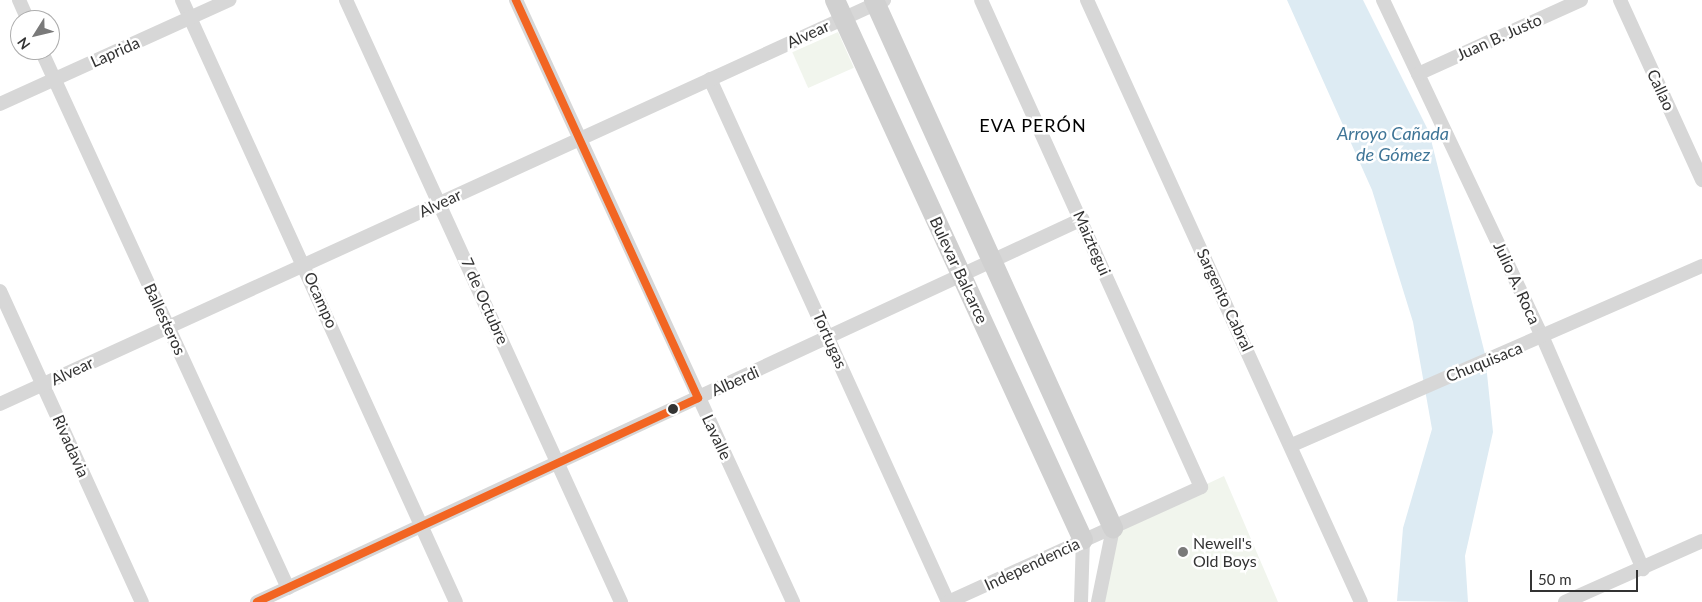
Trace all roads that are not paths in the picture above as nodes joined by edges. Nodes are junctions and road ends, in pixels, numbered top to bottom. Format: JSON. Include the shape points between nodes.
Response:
{"nodes":[{"id":1,"x":182,"y":0,"type":"edge"},
{"id":2,"x":229,"y":0,"type":"edge"},
{"id":3,"x":346,"y":0,"type":"edge"},
{"id":4,"x":516,"y":0,"type":"edge"},
{"id":5,"x":835,"y":0,"type":"edge"},
{"id":6,"x":981,"y":0,"type":"edge"},
{"id":7,"x":1087,"y":0,"type":"edge"},
{"id":8,"x":1382,"y":0,"type":"edge"},
{"id":9,"x":1581,"y":0,"type":"edge"},
{"id":10,"x":1620,"y":0,"type":"edge"},
{"id":11,"x":878,"y":1,"type":"edge"},
{"id":12,"x":190,"y":18,"type":"junction"},
{"id":13,"x":843,"y":19,"type":"junction"},
{"id":14,"x":46,"y":60,"type":"edge"},
{"id":15,"x":1418,"y":74,"type":"junction"},
{"id":16,"x":55,"y":79,"type":"junction"},
{"id":17,"x":710,"y":79,"type":"junction"},
{"id":18,"x":0,"y":104,"type":"edge"},
{"id":19,"x":581,"y":139,"type":"junction"},
{"id":20,"x":1702,"y":180,"type":"edge"},
{"id":21,"x":440,"y":203,"type":"junction"},
{"id":22,"x":1082,"y":220,"type":"junction"},
{"id":23,"x":994,"y":260,"type":"junction"},
{"id":24,"x":305,"y":265,"type":"junction"},
{"id":25,"x":1702,"y":266,"type":"edge"},
{"id":26,"x":961,"y":276,"type":"junction"},
{"id":27,"x":0,"y":291,"type":"edge"},
{"id":28,"x":168,"y":327,"type":"junction"},
{"id":29,"x":830,"y":338,"type":"junction"},
{"id":30,"x":1543,"y":338,"type":"junction"},
{"id":31,"x":43,"y":385,"type":"junction"},
{"id":32,"x":698,"y":398,"type":"junction"},
{"id":33,"x":0,"y":404,"type":"edge"},
{"id":34,"x":1292,"y":445,"type":"junction"},
{"id":35,"x":558,"y":462,"type":"junction"},
{"id":36,"x":1201,"y":487,"type":"joint"},
{"id":37,"x":421,"y":526,"type":"junction"},
{"id":38,"x":1114,"y":527,"type":"junction"},
{"id":39,"x":1083,"y":540,"type":"junction"},
{"id":40,"x":1702,"y":541,"type":"edge"},
{"id":41,"x":1643,"y":569,"type":"junction"},
{"id":42,"x":288,"y":588,"type":"junction"},
{"id":43,"x":142,"y":602,"type":"edge"},
{"id":44,"x":257,"y":602,"type":"edge"},
{"id":45,"x":456,"y":602,"type":"edge"},
{"id":46,"x":622,"y":602,"type":"edge"},
{"id":47,"x":793,"y":602,"type":"edge"},
{"id":48,"x":948,"y":602,"type":"edge"},
{"id":49,"x":1080,"y":602,"type":"edge"},
{"id":50,"x":1098,"y":602,"type":"edge"},
{"id":51,"x":1361,"y":602,"type":"edge"},
{"id":52,"x":1565,"y":602,"type":"edge"}],
"edges":[{"from":1,"to":12,"type":"street","name":"Ocampo"},
{"from":2,"to":12,"type":"street","name":"Laprida"},
{"from":3,"to":21,"type":"street","name":"7 de Octubre"},
{"from":4,"to":19,"type":"street","name":"Lavalle"},
{"from":5,"to":13,"type":"main road","name":"Bulevar Balcarce"},
{"from":6,"to":22,"type":"street","name":"Maiztegui"},
{"from":7,"to":34,"type":"street","name":"Sargento Cabral"},
{"from":8,"to":15,"type":"street","name":"Julio A. Roca"},
{"from":9,"to":15,"type":"street","name":"Juan B. Justo"},
{"from":10,"to":20,"type":"street","name":"Callao"},
{"from":11,"to":13,"type":"street","name":"Alvear"},
{"from":11,"to":23,"type":"main road","name":"Bulevar Balcarce"},
{"from":12,"to":16,"type":"street","name":"Laprida"},
{"from":12,"to":24,"type":"street","name":"Ocampo"},
{"from":13,"to":17,"type":"street","name":"Alvear"},
{"from":13,"to":26,"type":"main road","name":"Bulevar Balcarce"},
{"from":14,"to":16,"type":"street","name":"Ballesteros"},
{"from":15,"to":30,"type":"street","name":"Julio A. Roca"},
{"from":16,"to":18,"type":"street","name":"Laprida"},
{"from":16,"to":28,"type":"street","name":"Ballesteros"},
{"from":17,"to":19,"type":"street","name":"Alvear"},
{"from":17,"to":29,"type":"street","name":"Tortugas"},
{"from":19,"to":21,"type":"street","name":"Alvear"},
{"from":19,"to":32,"type":"street","name":"Lavalle"},
{"from":21,"to":24,"type":"street","name":"Alvear"},
{"from":21,"to":35,"type":"street","name":"7 de Octubre"},
{"from":22,"to":23,"type":"street","name":"Alberdi"},
{"from":22,"to":36,"type":"street","name":"Maiztegui"},
{"from":23,"to":26,"type":"street","name":"Alberdi"},
{"from":23,"to":38,"type":"main road","name":"Bulevar Balcarce"},
{"from":24,"to":28,"type":"street","name":"Alvear"},
{"from":24,"to":37,"type":"street","name":"Ocampo"},
{"from":25,"to":30,"type":"street","name":"Chuquisaca"},
{"from":26,"to":29,"type":"street","name":"Alberdi"},
{"from":26,"to":39,"type":"main road","name":"Bulevar Balcarce"},
{"from":27,"to":31,"type":"street","name":"Rivadavia"},
{"from":28,"to":31,"type":"street","name":"Alvear"},
{"from":28,"to":42,"type":"street","name":"Ballesteros"},
{"from":29,"to":32,"type":"street","name":"Alberdi"},
{"from":29,"to":48,"type":"street","name":"Tortugas"},
{"from":30,"to":34,"type":"street","name":"Chuquisaca"},
{"from":30,"to":41,"type":"street","name":"Julio A. Roca"},
{"from":31,"to":33,"type":"street","name":"Alvear"},
{"from":31,"to":43,"type":"street","name":"Rivadavia"},
{"from":32,"to":35,"type":"street","name":"Alberdi"},
{"from":32,"to":47,"type":"street","name":"Lavalle"},
{"from":34,"to":51,"type":"street","name":"Sargento Cabral"},
{"from":35,"to":37,"type":"street","name":"Alberdi"},
{"from":35,"to":46,"type":"street","name":"7 de Octubre"},
{"from":36,"to":38,"type":"street","name":"Independencia"},
{"from":37,"to":42,"type":"street","name":"Alberdi"},
{"from":37,"to":45,"type":"street","name":"Ocampo"},
{"from":38,"to":39,"type":"street","name":"Independencia"},
{"from":38,"to":50,"type":"street"},
{"from":39,"to":48,"type":"street","name":"Independencia"},
{"from":39,"to":49,"type":"street"},
{"from":40,"to":41,"type":"street"},
{"from":41,"to":52,"type":"street"},
{"from":42,"to":44,"type":"street","name":"Alberdi"}]}
